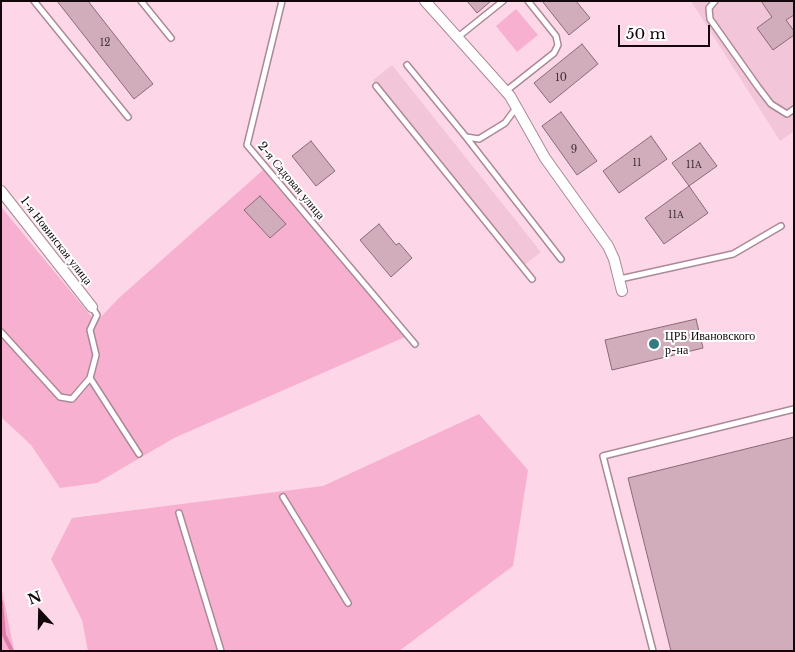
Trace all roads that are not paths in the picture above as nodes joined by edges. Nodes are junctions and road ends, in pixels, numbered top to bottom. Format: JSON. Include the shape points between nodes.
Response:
{"nodes":[{"id":1,"x":34,"y":1,"type":"edge"},
{"id":2,"x":141,"y":1,"type":"edge"},
{"id":3,"x":282,"y":1,"type":"edge"},
{"id":4,"x":425,"y":1,"type":"edge"},
{"id":5,"x":502,"y":1,"type":"edge"},
{"id":6,"x":528,"y":1,"type":"edge"},
{"id":7,"x":715,"y":1,"type":"edge"},
{"id":8,"x":458,"y":37,"type":"junction"},
{"id":9,"x":171,"y":38,"type":"dead end"},
{"id":10,"x":407,"y":65,"type":"dead end"},
{"id":11,"x":376,"y":86,"type":"dead end"},
{"id":12,"x":506,"y":92,"type":"junction"},
{"id":13,"x":517,"y":108,"type":"junction"},
{"id":14,"x":794,"y":109,"type":"edge"},
{"id":15,"x":128,"y":117,"type":"dead end"},
{"id":16,"x":466,"y":138,"type":"junction"},
{"id":17,"x":1,"y":191,"type":"edge"},
{"id":18,"x":781,"y":226,"type":"dead end"},
{"id":19,"x":560,"y":259,"type":"dead end"},
{"id":20,"x":532,"y":279,"type":"dead end"},
{"id":21,"x":620,"y":279,"type":"junction"},
{"id":22,"x":622,"y":291,"type":"dead end"},
{"id":23,"x":92,"y":307,"type":"joint"},
{"id":24,"x":1,"y":332,"type":"edge"},
{"id":25,"x":415,"y":344,"type":"dead end"},
{"id":26,"x":90,"y":378,"type":"junction"},
{"id":27,"x":794,"y":409,"type":"edge"},
{"id":28,"x":139,"y":454,"type":"dead end"},
{"id":29,"x":283,"y":497,"type":"dead end"},
{"id":30,"x":179,"y":513,"type":"dead end"},
{"id":31,"x":348,"y":604,"type":"dead end"},
{"id":32,"x":221,"y":651,"type":"edge"},
{"id":33,"x":653,"y":651,"type":"edge"}],
"edges":[{"from":1,"to":15,"type":"lane"},
{"from":2,"to":9,"type":"lane"},
{"from":3,"to":25,"type":"lane","name":"2-я Садовая улица","via":[[247,145]]},
{"from":4,"to":8,"type":"street"},
{"from":5,"to":8,"type":"lane"},
{"from":6,"to":12,"type":"lane","via":[[556,36],[558,44],[554,53]]},
{"from":7,"to":14,"type":"lane","via":[[709,8],[710,19],[758,87],[771,104],[787,114]]},
{"from":8,"to":12,"type":"street"},
{"from":10,"to":16,"type":"lane"},
{"from":11,"to":20,"type":"lane"},
{"from":12,"to":13,"type":"street"},
{"from":13,"to":16,"type":"lane","via":[[505,122],[479,139]]},
{"from":13,"to":21,"type":"street","via":[[545,158],[608,246]]},
{"from":16,"to":19,"type":"lane"},
{"from":17,"to":23,"type":"street","name":"1-я Новинская улица"},
{"from":18,"to":21,"type":"lane","via":[[733,254]]},
{"from":21,"to":22,"type":"street"},
{"from":23,"to":26,"type":"lane","via":[[97,315],[90,330],[96,354]]},
{"from":24,"to":26,"type":"lane","via":[[60,397],[72,399]]},
{"from":26,"to":28,"type":"lane"},
{"from":27,"to":33,"type":"lane","via":[[603,456]]},
{"from":29,"to":31,"type":"lane"},
{"from":30,"to":32,"type":"lane"}]}
